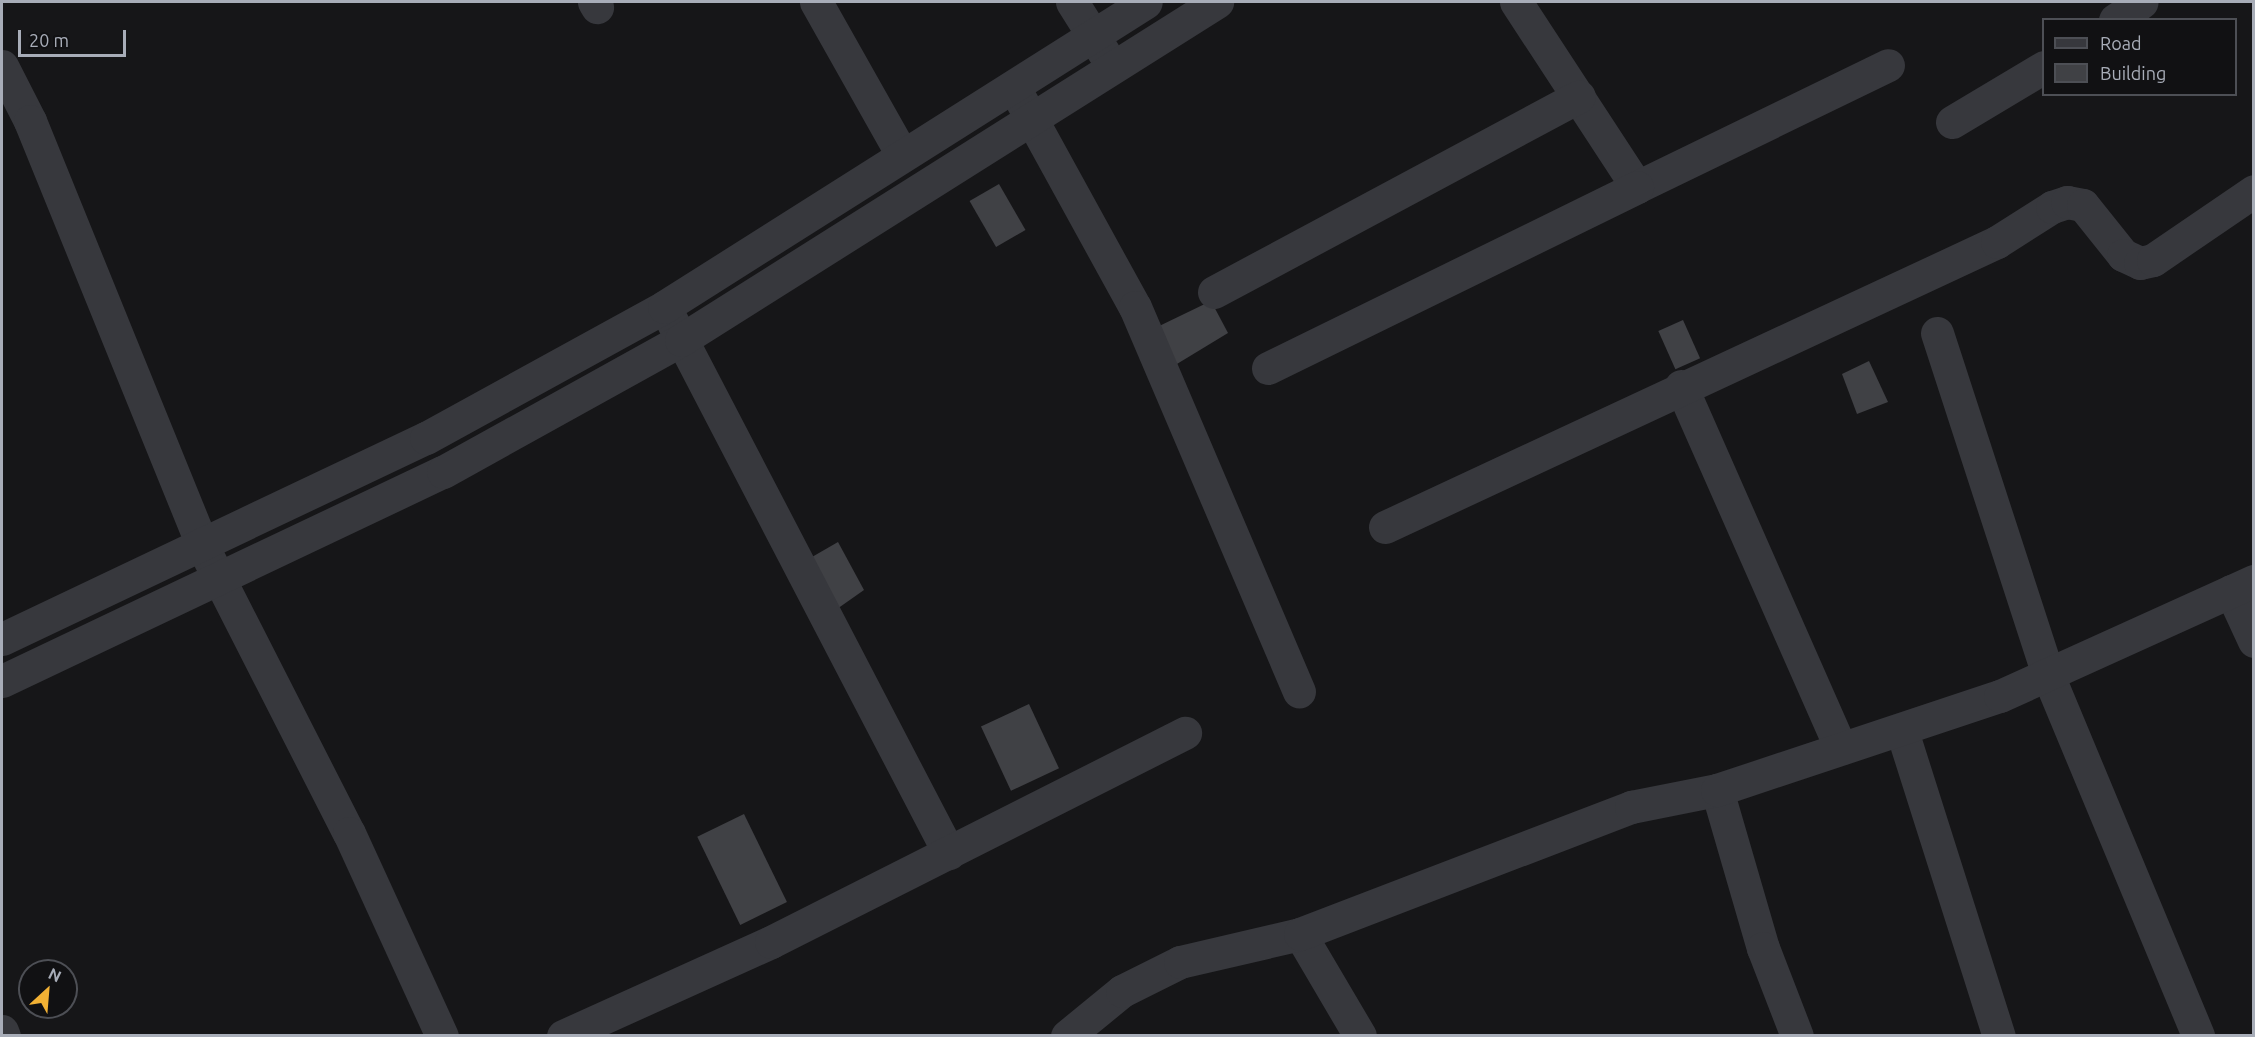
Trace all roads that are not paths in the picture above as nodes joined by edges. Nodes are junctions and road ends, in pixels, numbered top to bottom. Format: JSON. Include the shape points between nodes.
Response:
{"nodes":[{"id":1,"x":816,"y":2,"type":"edge"},
{"id":2,"x":1072,"y":2,"type":"edge"},
{"id":3,"x":1146,"y":2,"type":"edge"},
{"id":4,"x":1217,"y":2,"type":"edge"},
{"id":5,"x":1516,"y":2,"type":"edge"},
{"id":6,"x":2142,"y":2,"type":"edge"},
{"id":7,"x":2118,"y":18,"type":"edge"},
{"id":8,"x":1093,"y":35,"type":"junction"},
{"id":9,"x":1888,"y":65,"type":"dead end"},
{"id":10,"x":2,"y":66,"type":"edge"},
{"id":11,"x":1113,"y":67,"type":"junction"},
{"id":12,"x":2042,"y":68,"type":"edge"},
{"id":13,"x":1011,"y":83,"type":"junction"},
{"id":14,"x":1579,"y":96,"type":"junction"},
{"id":15,"x":1034,"y":119,"type":"junction"},
{"id":16,"x":1952,"y":122,"type":"dead end"},
{"id":17,"x":901,"y":153,"type":"junction"},
{"id":18,"x":1637,"y":187,"type":"junction"},
{"id":19,"x":2253,"y":191,"type":"edge"},
{"id":20,"x":1214,"y":292,"type":"dead end"},
{"id":21,"x":664,"y":307,"type":"junction"},
{"id":22,"x":1937,"y":333,"type":"dead end"},
{"id":23,"x":681,"y":340,"type":"junction"},
{"id":24,"x":1268,"y":368,"type":"dead end"},
{"id":25,"x":1681,"y":386,"type":"junction"},
{"id":26,"x":1385,"y":527,"type":"dead end"},
{"id":27,"x":203,"y":547,"type":"junction"},
{"id":28,"x":220,"y":581,"type":"junction"},
{"id":29,"x":2242,"y":586,"type":"edge"},
{"id":30,"x":2,"y":639,"type":"edge"},
{"id":31,"x":2253,"y":641,"type":"edge"},
{"id":32,"x":2048,"y":675,"type":"junction"},
{"id":33,"x":2,"y":681,"type":"edge"},
{"id":34,"x":1299,"y":692,"type":"dead end"},
{"id":35,"x":1902,"y":731,"type":"junction"},
{"id":36,"x":1185,"y":733,"type":"dead end"},
{"id":37,"x":1841,"y":748,"type":"junction"},
{"id":38,"x":1717,"y":790,"type":"junction"},
{"id":39,"x":949,"y":853,"type":"junction"},
{"id":40,"x":1300,"y":934,"type":"junction"},
{"id":41,"x":2,"y":1031,"type":"edge"},
{"id":42,"x":4,"y":1035,"type":"edge"},
{"id":43,"x":442,"y":1035,"type":"edge"},
{"id":44,"x":563,"y":1035,"type":"edge"},
{"id":45,"x":1067,"y":1035,"type":"edge"},
{"id":46,"x":1360,"y":1035,"type":"edge"},
{"id":47,"x":1797,"y":1035,"type":"edge"},
{"id":48,"x":1999,"y":1035,"type":"edge"},
{"id":49,"x":2198,"y":1035,"type":"edge"}],
"edges":[{"from":1,"to":17,"type":"street"},
{"from":2,"to":8,"type":"street"},
{"from":3,"to":8,"type":"street"},
{"from":4,"to":11,"type":"street"},
{"from":5,"to":14,"type":"street"},
{"from":6,"to":7,"type":"street"},
{"from":8,"to":11,"type":"street"},
{"from":8,"to":13,"type":"street"},
{"from":9,"to":18,"type":"street"},
{"from":10,"to":27,"type":"street","via":[[30,121]]},
{"from":11,"to":15,"type":"street"},
{"from":12,"to":16,"type":"street"},
{"from":13,"to":15,"type":"street"},
{"from":13,"to":17,"type":"street"},
{"from":14,"to":18,"type":"street"},
{"from":14,"to":20,"type":"street"},
{"from":15,"to":23,"type":"street"},
{"from":15,"to":34,"type":"street","via":[[1135,306]]},
{"from":17,"to":21,"type":"street"},
{"from":18,"to":24,"type":"street"},
{"from":19,"to":25,"type":"street","via":[[2153,260],[2140,263],[2123,255],[2083,205],[2067,202],[1997,242]]},
{"from":21,"to":23,"type":"street"},
{"from":21,"to":27,"type":"street","via":[[426,438]]},
{"from":22,"to":32,"type":"street"},
{"from":23,"to":28,"type":"street","via":[[444,472]]},
{"from":23,"to":39,"type":"street"},
{"from":25,"to":26,"type":"street"},
{"from":25,"to":37,"type":"street"},
{"from":27,"to":28,"type":"street"},
{"from":27,"to":30,"type":"street"},
{"from":28,"to":33,"type":"street"},
{"from":28,"to":43,"type":"street","via":[[349,833]]},
{"from":29,"to":31,"type":"street"},
{"from":29,"to":32,"type":"street"},
{"from":32,"to":35,"type":"street"},
{"from":32,"to":49,"type":"street"},
{"from":35,"to":37,"type":"street"},
{"from":35,"to":48,"type":"street"},
{"from":36,"to":39,"type":"street"},
{"from":37,"to":38,"type":"street"},
{"from":38,"to":40,"type":"street","via":[[1631,807]]},
{"from":38,"to":47,"type":"street","via":[[1763,948]]},
{"from":39,"to":44,"type":"street","via":[[771,942]]},
{"from":40,"to":45,"type":"street","via":[[1224,949],[1159,971],[1122,991]]},
{"from":40,"to":46,"type":"street"},
{"from":41,"to":42,"type":"street"}]}
